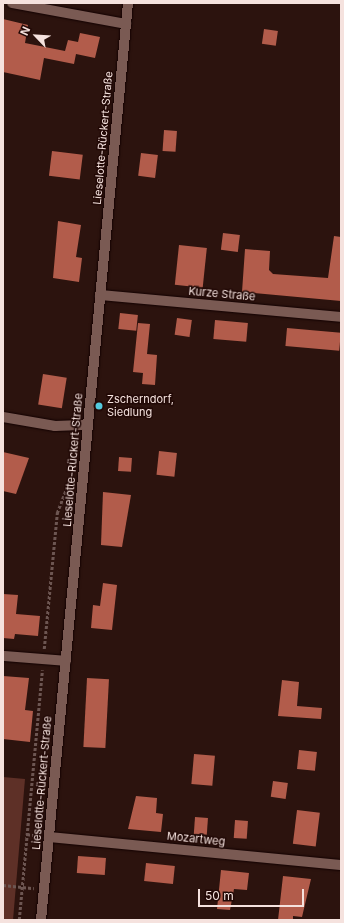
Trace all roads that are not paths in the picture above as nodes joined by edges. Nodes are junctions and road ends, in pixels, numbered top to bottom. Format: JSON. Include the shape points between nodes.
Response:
{"nodes":[{"id":1,"x":12,"y":3,"type":"edge"},
{"id":2,"x":128,"y":3,"type":"edge"},
{"id":3,"x":126,"y":24,"type":"junction"},
{"id":4,"x":100,"y":295,"type":"junction"},
{"id":5,"x":341,"y":317,"type":"edge"},
{"id":6,"x":3,"y":417,"type":"edge"},
{"id":7,"x":88,"y":425,"type":"junction"},
{"id":8,"x":3,"y":656,"type":"edge"},
{"id":9,"x":66,"y":661,"type":"junction"},
{"id":10,"x":49,"y":837,"type":"junction"},
{"id":11,"x":341,"y":865,"type":"edge"},
{"id":12,"x":41,"y":920,"type":"edge"}],
"edges":[{"from":1,"to":3,"type":"street"},
{"from":2,"to":3,"type":"street","name":"Lieselotte-Rückert-Straße"},
{"from":3,"to":4,"type":"street","name":"Lieselotte-Rückert-Straße"},
{"from":4,"to":5,"type":"street","name":"Kurze Straße"},
{"from":4,"to":7,"type":"street","name":"Lieselotte-Rückert-Straße"},
{"from":6,"to":7,"type":"street","via":[[55,426]]},
{"from":7,"to":9,"type":"street","name":"Lieselotte-Rückert-Straße"},
{"from":8,"to":9,"type":"street"},
{"from":9,"to":10,"type":"street","name":"Lieselotte-Rückert-Straße"},
{"from":10,"to":11,"type":"street","name":"Mozartweg"},
{"from":10,"to":12,"type":"street","name":"Lieselotte-Rückert-Straße"}]}
